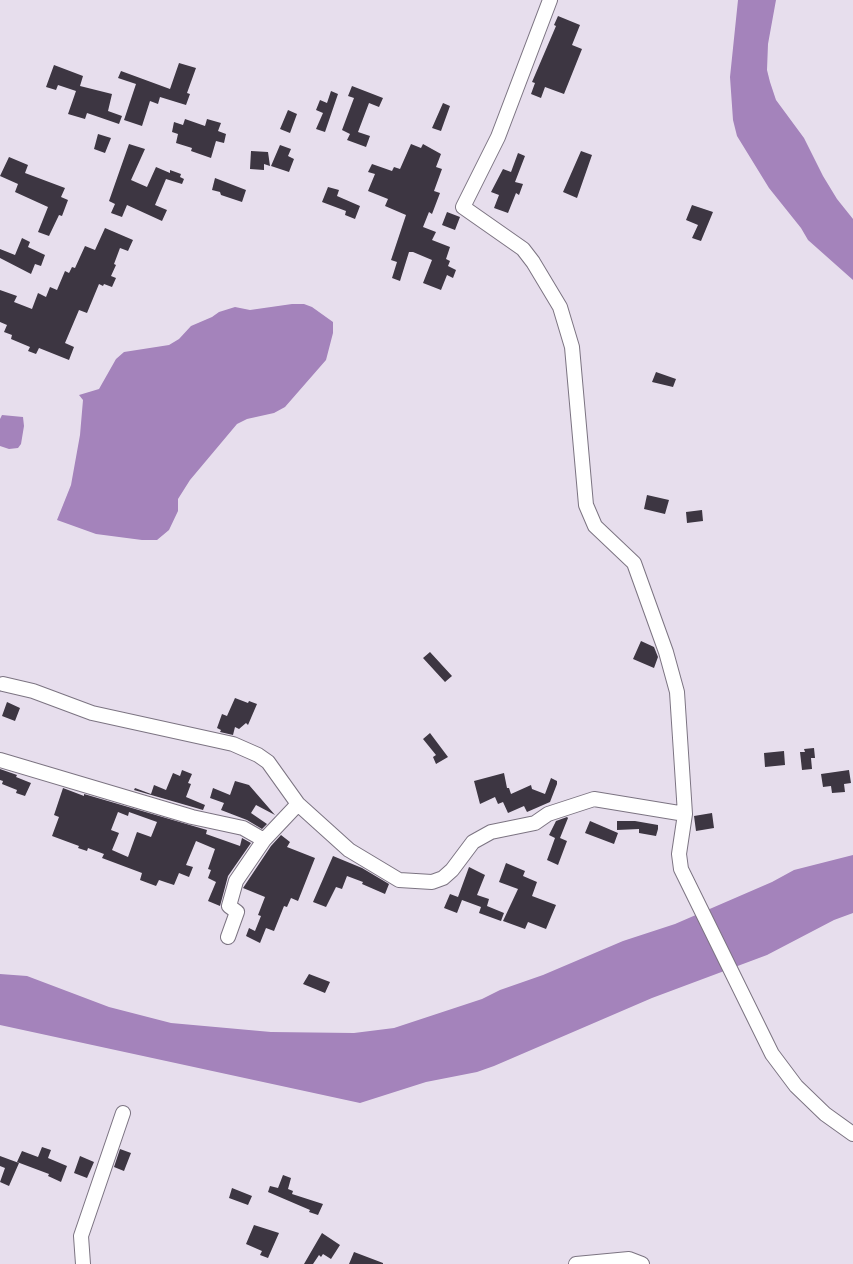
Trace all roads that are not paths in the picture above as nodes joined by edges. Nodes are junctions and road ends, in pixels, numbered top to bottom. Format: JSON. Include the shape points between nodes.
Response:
{"nodes":[{"id":1,"x":550,"y":0,"type":"edge"},
{"id":2,"x":1,"y":687,"type":"edge"},
{"id":3,"x":0,"y":760,"type":"edge"},
{"id":4,"x":298,"y":804,"type":"junction"},
{"id":5,"x":686,"y":814,"type":"junction"},
{"id":6,"x":264,"y":840,"type":"junction"},
{"id":7,"x":228,"y":937,"type":"dead end"},
{"id":8,"x":123,"y":1113,"type":"dead end"},
{"id":9,"x":853,"y":1134,"type":"edge"},
{"id":10,"x":80,"y":1263,"type":"edge"},
{"id":11,"x":576,"y":1264,"type":"edge"},
{"id":12,"x":642,"y":1264,"type":"edge"}],
"edges":[{"from":1,"to":5,"type":"street","via":[[498,137],[463,207],[523,249],[560,307],[572,347],[586,505],[595,526],[634,563],[666,652],[677,692]]},
{"from":2,"to":4,"type":"street","via":[[53,698],[92,713],[233,744],[268,762]]},
{"from":3,"to":6,"type":"street","via":[[192,817],[243,828]]},
{"from":4,"to":5,"type":"street","via":[[349,850],[402,881],[432,882],[452,870],[473,842],[491,832],[535,823],[548,814],[594,799]]},
{"from":4,"to":6,"type":"street"},
{"from":5,"to":9,"type":"street","via":[[679,854],[681,869],[762,1038],[796,1086]]},
{"from":6,"to":7,"type":"street","via":[[236,881],[229,906],[237,912]]},
{"from":8,"to":10,"type":"street","via":[[81,1236]]},
{"from":11,"to":12,"type":"street","via":[[629,1259]]}]}
